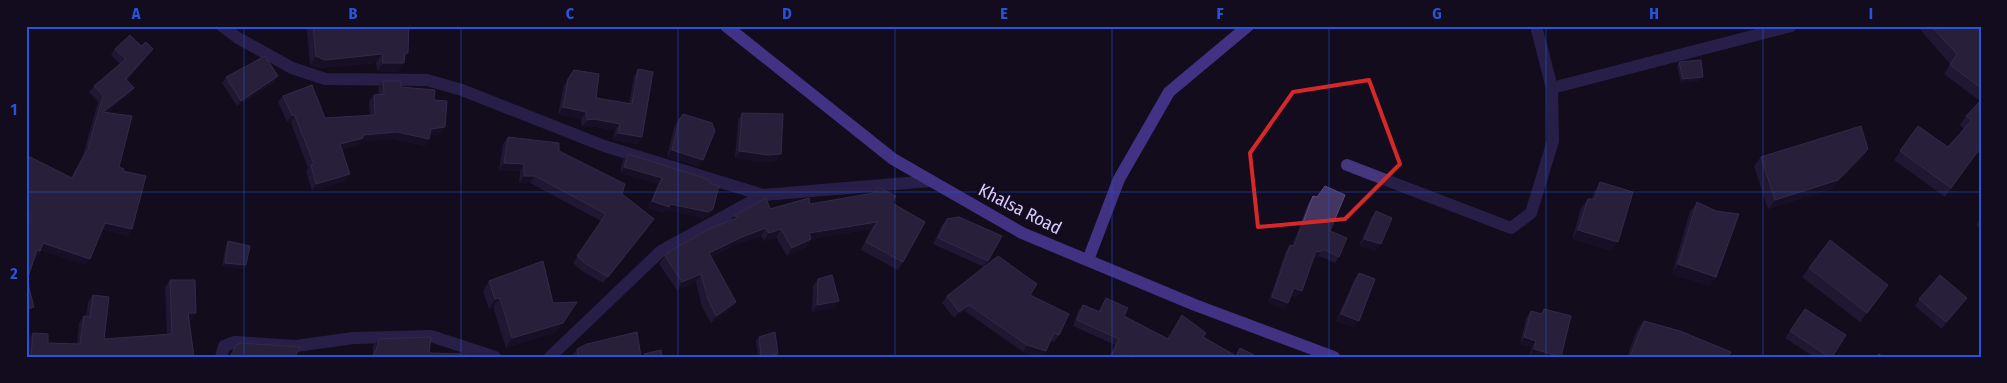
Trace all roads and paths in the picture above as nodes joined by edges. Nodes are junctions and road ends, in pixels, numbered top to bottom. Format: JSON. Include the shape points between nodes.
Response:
{"nodes":[{"id":1,"x":222,"y":26,"type":"edge"},
{"id":2,"x":726,"y":26,"type":"edge"},
{"id":3,"x":1248,"y":26,"type":"edge"},
{"id":4,"x":1536,"y":26,"type":"edge"},
{"id":5,"x":1791,"y":26,"type":"edge"},
{"id":6,"x":1552,"y":88,"type":"junction"},
{"id":7,"x":1348,"y":164,"type":"dead end"},
{"id":8,"x":931,"y":181,"type":"junction"},
{"id":9,"x":763,"y":195,"type":"junction"},
{"id":10,"x":1088,"y":260,"type":"junction"},
{"id":11,"x":221,"y":357,"type":"edge"},
{"id":12,"x":495,"y":357,"type":"edge"},
{"id":13,"x":550,"y":357,"type":"edge"},
{"id":14,"x":1334,"y":357,"type":"edge"}],
"edges":[{"from":1,"to":9,"type":"street","via":[[292,68],[325,79],[427,80],[462,90],[604,146]]},
{"from":2,"to":8,"type":"main road","name":"Khalsa Road","via":[[893,159]]},
{"from":3,"to":10,"type":"main road","via":[[1169,92],[1120,179]]},
{"from":4,"to":6,"type":"street"},
{"from":5,"to":6,"type":"street"},
{"from":6,"to":7,"type":"street","via":[[1553,141],[1531,213],[1510,228]]},
{"from":8,"to":9,"type":"street"},
{"from":8,"to":10,"type":"main road","name":"Khalsa Road","via":[[1022,233]]},
{"from":9,"to":13,"type":"street","via":[[661,251]]},
{"from":10,"to":14,"type":"main road","name":"Khalsa Road","via":[[1195,305]]},
{"from":11,"to":12,"type":"street","via":[[224,346],[235,342],[296,346],[353,338],[431,336]]}]}
